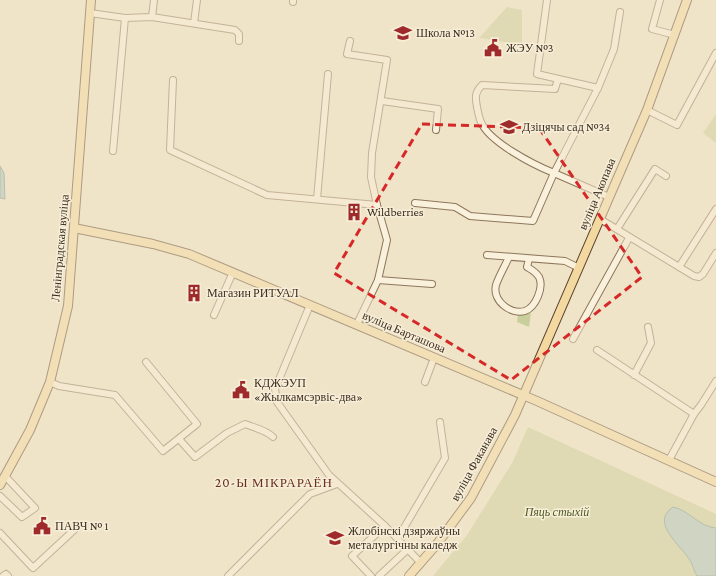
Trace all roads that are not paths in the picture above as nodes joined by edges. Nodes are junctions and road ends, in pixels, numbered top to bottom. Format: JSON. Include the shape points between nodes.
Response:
{"nodes":[{"id":1,"x":91,"y":0,"type":"edge"},
{"id":2,"x":154,"y":0,"type":"edge"},
{"id":3,"x":196,"y":0,"type":"edge"},
{"id":4,"x":547,"y":0,"type":"edge"},
{"id":5,"x":660,"y":0,"type":"edge"},
{"id":6,"x":687,"y":0,"type":"edge"},
{"id":7,"x":620,"y":12,"type":"dead end"},
{"id":8,"x":90,"y":13,"type":"junction"},
{"id":9,"x":152,"y":17,"type":"junction"},
{"id":10,"x":125,"y":18,"type":"junction"},
{"id":11,"x":194,"y":23,"type":"junction"},
{"id":12,"x":675,"y":35,"type":"junction"},
{"id":13,"x":350,"y":41,"type":"dead end"},
{"id":14,"x":239,"y":42,"type":"dead end"},
{"id":15,"x":716,"y":53,"type":"edge"},
{"id":16,"x":328,"y":74,"type":"dead end"},
{"id":17,"x":558,"y":79,"type":"junction"},
{"id":18,"x":173,"y":80,"type":"dead end"},
{"id":19,"x":598,"y":88,"type":"junction"},
{"id":20,"x":382,"y":101,"type":"junction"},
{"id":21,"x":647,"y":110,"type":"junction"},
{"id":22,"x":436,"y":130,"type":"dead end"},
{"id":23,"x":113,"y":151,"type":"dead end"},
{"id":24,"x":554,"y":174,"type":"junction"},
{"id":25,"x":666,"y":176,"type":"dead end"},
{"id":26,"x":609,"y":197,"type":"junction"},
{"id":27,"x":317,"y":199,"type":"junction"},
{"id":28,"x":415,"y":203,"type":"dead end"},
{"id":29,"x":377,"y":205,"type":"junction"},
{"id":30,"x":716,"y":210,"type":"edge"},
{"id":31,"x":600,"y":219,"type":"junction"},
{"id":32,"x":74,"y":228,"type":"junction"},
{"id":33,"x":617,"y":229,"type":"junction"},
{"id":34,"x":629,"y":238,"type":"junction"},
{"id":35,"x":716,"y":253,"type":"edge"},
{"id":36,"x":487,"y":255,"type":"dead end"},
{"id":37,"x":509,"y":258,"type":"junction"},
{"id":38,"x":528,"y":259,"type":"junction"},
{"id":39,"x":679,"y":267,"type":"junction"},
{"id":40,"x":578,"y":268,"type":"junction"},
{"id":41,"x":233,"y":272,"type":"junction"},
{"id":42,"x":378,"y":280,"type":"junction"},
{"id":43,"x":432,"y":284,"type":"dead end"},
{"id":44,"x":310,"y":305,"type":"junction"},
{"id":45,"x":214,"y":315,"type":"dead end"},
{"id":46,"x":357,"y":324,"type":"junction"},
{"id":47,"x":648,"y":327,"type":"dead end"},
{"id":48,"x":573,"y":339,"type":"dead end"},
{"id":49,"x":597,"y":350,"type":"dead end"},
{"id":50,"x":434,"y":358,"type":"junction"},
{"id":51,"x":146,"y":362,"type":"dead end"},
{"id":52,"x":634,"y":375,"type":"junction"},
{"id":53,"x":716,"y":381,"type":"edge"},
{"id":54,"x":50,"y":382,"type":"junction"},
{"id":55,"x":424,"y":382,"type":"dead end"},
{"id":56,"x":523,"y":396,"type":"junction"},
{"id":57,"x":694,"y":414,"type":"junction"},
{"id":58,"x":440,"y":422,"type":"dead end"},
{"id":59,"x":273,"y":437,"type":"dead end"},
{"id":60,"x":178,"y":439,"type":"junction"},
{"id":61,"x":669,"y":460,"type":"junction"},
{"id":62,"x":5,"y":476,"type":"junction"},
{"id":63,"x":716,"y":482,"type":"edge"},
{"id":64,"x":337,"y":484,"type":"junction"},
{"id":65,"x":0,"y":485,"type":"edge"},
{"id":66,"x":0,"y":496,"type":"edge"},
{"id":67,"x":386,"y":526,"type":"junction"},
{"id":68,"x":74,"y":530,"type":"dead end"},
{"id":69,"x":0,"y":533,"type":"edge"},
{"id":70,"x":398,"y":538,"type":"junction"},
{"id":71,"x":408,"y":549,"type":"junction"},
{"id":72,"x":421,"y":562,"type":"junction"},
{"id":73,"x":3,"y":576,"type":"edge"},
{"id":74,"x":8,"y":576,"type":"edge"},
{"id":75,"x":228,"y":576,"type":"edge"},
{"id":76,"x":371,"y":576,"type":"edge"},
{"id":77,"x":379,"y":576,"type":"edge"},
{"id":78,"x":409,"y":576,"type":"edge"}],
"edges":[{"from":1,"to":8,"type":"main road","name":"Ленінградская вуліца"},
{"from":2,"to":9,"type":"lane"},
{"from":3,"to":11,"type":"lane"},
{"from":4,"to":17,"type":"lane","via":[[537,74]]},
{"from":5,"to":12,"type":"lane","via":[[652,29]]},
{"from":6,"to":12,"type":"main road","name":"вуліца Акопава"},
{"from":7,"to":19,"type":"lane","via":[[614,49]]},
{"from":8,"to":10,"type":"lane"},
{"from":8,"to":32,"type":"main road","name":"Ленінградская вуліца"},
{"from":9,"to":10,"type":"lane"},
{"from":9,"to":11,"type":"lane"},
{"from":10,"to":23,"type":"lane"},
{"from":11,"to":14,"type":"lane","via":[[235,30],[239,34]]},
{"from":12,"to":21,"type":"main road","name":"вуліца Акопава"},
{"from":13,"to":20,"type":"lane","via":[[347,54],[387,60]]},
{"from":15,"to":21,"type":"lane","via":[[676,125]]},
{"from":16,"to":27,"type":"lane"},
{"from":17,"to":19,"type":"lane"},
{"from":17,"to":24,"type":"lane","via":[[555,89],[482,85],[477,90],[475,98],[481,123],[490,136],[531,163]]},
{"from":18,"to":27,"type":"lane","via":[[170,150],[267,195]]},
{"from":19,"to":24,"type":"lane"},
{"from":20,"to":22,"type":"lane","via":[[438,109]]},
{"from":20,"to":29,"type":"lane","via":[[372,153],[372,177]]},
{"from":21,"to":26,"type":"main road","name":"вуліца Акопава"},
{"from":24,"to":26,"type":"lane"},
{"from":24,"to":28,"type":"lane","via":[[533,221],[470,216],[455,207]]},
{"from":25,"to":33,"type":"lane","via":[[655,169]]},
{"from":26,"to":31,"type":"main road","name":"вуліца Акопава"},
{"from":27,"to":29,"type":"lane"},
{"from":29,"to":42,"type":"lane","via":[[387,240]]},
{"from":30,"to":39,"type":"lane"},
{"from":31,"to":33,"type":"lane"},
{"from":31,"to":40,"type":"main road","name":"вуліца Акопава"},
{"from":32,"to":41,"type":"main road","name":"вуліца Барташова","via":[[153,244],[189,254]]},
{"from":32,"to":54,"type":"main road","name":"Ленінградская вуліца","via":[[68,306]]},
{"from":33,"to":34,"type":"lane"},
{"from":34,"to":39,"type":"lane"},
{"from":34,"to":48,"type":"lane"},
{"from":35,"to":39,"type":"lane","via":[[699,277]]},
{"from":36,"to":37,"type":"lane"},
{"from":37,"to":38,"type":"lane"},
{"from":37,"to":38,"type":"lane","via":[[495,294],[500,304],[519,312],[526,311],[533,305],[541,285],[540,278],[527,267]]},
{"from":38,"to":40,"type":"lane","via":[[565,261]]},
{"from":40,"to":56,"type":"main road","name":"вуліца Акопава"},
{"from":41,"to":44,"type":"main road","name":"вуліца Барташова"},
{"from":41,"to":45,"type":"lane"},
{"from":42,"to":43,"type":"lane"},
{"from":42,"to":46,"type":"lane"},
{"from":44,"to":46,"type":"main road","name":"вуліца Барташова"},
{"from":44,"to":64,"type":"lane","via":[[276,389],[277,402]]},
{"from":46,"to":50,"type":"main road","name":"вуліца Барташова"},
{"from":47,"to":52,"type":"lane","via":[[651,343]]},
{"from":49,"to":52,"type":"lane"},
{"from":50,"to":55,"type":"lane"},
{"from":50,"to":56,"type":"main road","name":"вуліца Барташова"},
{"from":51,"to":60,"type":"lane","via":[[197,424]]},
{"from":52,"to":57,"type":"lane"},
{"from":53,"to":57,"type":"lane"},
{"from":54,"to":60,"type":"lane","via":[[59,386],[116,395],[163,451]]},
{"from":54,"to":62,"type":"main road","name":"Ленінградская вуліца","via":[[30,430]]},
{"from":56,"to":61,"type":"main road","name":"вуліца Барташова"},
{"from":56,"to":72,"type":"main road","name":"вуліца Факанава","via":[[471,498]]},
{"from":57,"to":61,"type":"lane"},
{"from":58,"to":70,"type":"lane","via":[[445,458]]},
{"from":59,"to":60,"type":"lane","via":[[267,431],[245,424],[227,433],[195,457]]},
{"from":61,"to":63,"type":"main road","name":"вуліца Барташова"},
{"from":62,"to":65,"type":"main road","name":"Ленінградская вуліца"},
{"from":62,"to":66,"type":"lane","via":[[35,508],[22,517]]},
{"from":64,"to":67,"type":"lane"},
{"from":64,"to":75,"type":"lane","via":[[310,494]]},
{"from":67,"to":70,"type":"lane"},
{"from":67,"to":76,"type":"lane","via":[[352,556]]},
{"from":68,"to":69,"type":"lane","via":[[33,568]]},
{"from":70,"to":71,"type":"lane"},
{"from":71,"to":72,"type":"lane"},
{"from":71,"to":77,"type":"lane"},
{"from":72,"to":78,"type":"main road","name":"вуліца Факанава"},
{"from":73,"to":74,"type":"lane"}]}
